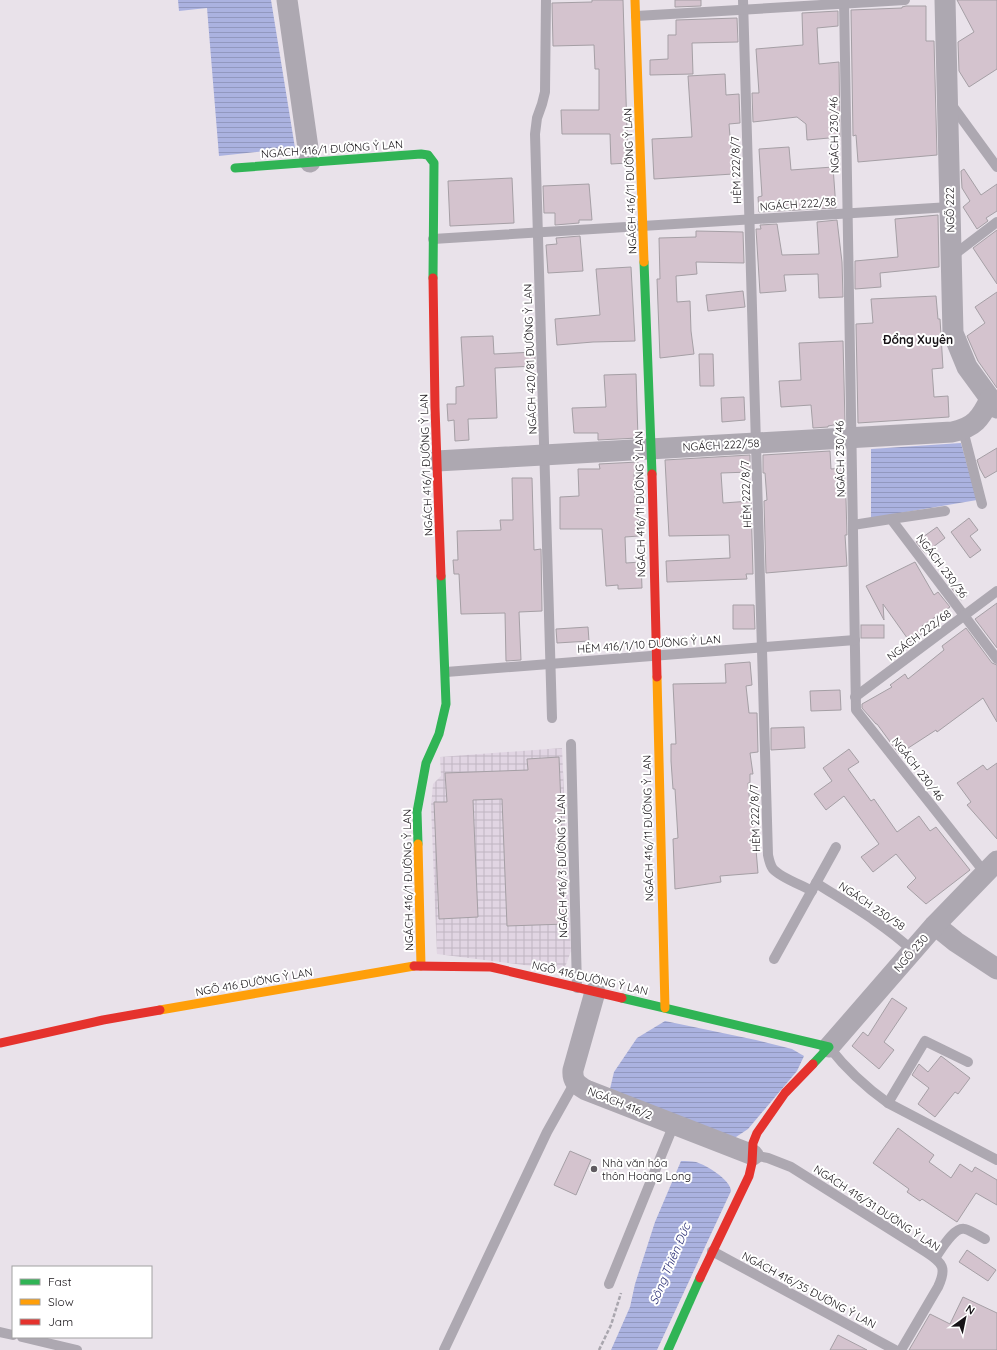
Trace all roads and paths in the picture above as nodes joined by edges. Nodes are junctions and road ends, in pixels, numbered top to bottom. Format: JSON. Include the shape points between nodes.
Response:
{"nodes":[{"id":1,"x":287,"y":0,"type":"edge"},
{"id":2,"x":546,"y":0,"type":"edge"},
{"id":3,"x":635,"y":0,"type":"edge"},
{"id":4,"x":905,"y":0,"type":"edge"},
{"id":5,"x":944,"y":0,"type":"edge"},
{"id":6,"x":844,"y":2,"type":"edge"},
{"id":7,"x":743,"y":5,"type":"edge"},
{"id":8,"x":636,"y":16,"type":"junction"},
{"id":9,"x":947,"y":99,"type":"junction"},
{"id":10,"x":310,"y":162,"type":"junction"},
{"id":11,"x":997,"y":167,"type":"edge"},
{"id":12,"x":235,"y":168,"type":"dead end"},
{"id":13,"x":950,"y":207,"type":"junction"},
{"id":14,"x":848,"y":213,"type":"junction"},
{"id":15,"x":749,"y":219,"type":"junction"},
{"id":16,"x":997,"y":222,"type":"edge"},
{"id":17,"x":643,"y":226,"type":"junction"},
{"id":18,"x":538,"y":232,"type":"junction"},
{"id":19,"x":433,"y":239,"type":"junction"},
{"id":20,"x":951,"y":257,"type":"junction"},
{"id":21,"x":993,"y":398,"type":"edge"},
{"id":22,"x":963,"y":430,"type":"junction"},
{"id":23,"x":852,"y":438,"type":"junction"},
{"id":24,"x":756,"y":443,"type":"junction"},
{"id":25,"x":651,"y":449,"type":"junction"},
{"id":26,"x":545,"y":455,"type":"junction"},
{"id":27,"x":438,"y":461,"type":"junction"},
{"id":28,"x":982,"y":504,"type":"dead end"},
{"id":29,"x":945,"y":510,"type":"dead end"},
{"id":30,"x":891,"y":519,"type":"junction"},
{"id":31,"x":853,"y":525,"type":"junction"},
{"id":32,"x":997,"y":591,"type":"edge"},
{"id":33,"x":964,"y":616,"type":"junction"},
{"id":34,"x":855,"y":640,"type":"junction"},
{"id":35,"x":762,"y":647,"type":"junction"},
{"id":36,"x":656,"y":656,"type":"junction"},
{"id":37,"x":997,"y":659,"type":"edge"},
{"id":38,"x":550,"y":664,"type":"junction"},
{"id":39,"x":446,"y":672,"type":"junction"},
{"id":40,"x":856,"y":697,"type":"junction"},
{"id":41,"x":552,"y":718,"type":"dead end"},
{"id":42,"x":571,"y":744,"type":"dead end"},
{"id":43,"x":836,"y":847,"type":"dead end"},
{"id":44,"x":991,"y":867,"type":"edge"},
{"id":45,"x":814,"y":887,"type":"junction"},
{"id":46,"x":935,"y":925,"type":"junction"},
{"id":47,"x":913,"y":951,"type":"junction"},
{"id":48,"x":774,"y":959,"type":"dead end"},
{"id":49,"x":421,"y":966,"type":"junction"},
{"id":50,"x":997,"y":969,"type":"edge"},
{"id":51,"x":586,"y":990,"type":"junction"},
{"id":52,"x":664,"y":1008,"type":"junction"},
{"id":53,"x":0,"y":1043,"type":"edge"},
{"id":54,"x":829,"y":1047,"type":"junction"},
{"id":55,"x":968,"y":1062,"type":"dead end"},
{"id":56,"x":575,"y":1082,"type":"junction"},
{"id":57,"x":888,"y":1102,"type":"junction"},
{"id":58,"x":674,"y":1124,"type":"junction"},
{"id":59,"x":753,"y":1155,"type":"junction"},
{"id":60,"x":997,"y":1160,"type":"edge"},
{"id":61,"x":985,"y":1239,"type":"dead end"},
{"id":62,"x":712,"y":1251,"type":"junction"},
{"id":63,"x":935,"y":1258,"type":"junction"},
{"id":64,"x":609,"y":1284,"type":"dead end"},
{"id":65,"x":0,"y":1332,"type":"edge"},
{"id":66,"x":12,"y":1335,"type":"edge"},
{"id":67,"x":26,"y":1338,"type":"edge"},
{"id":68,"x":78,"y":1350,"type":"edge"},
{"id":69,"x":444,"y":1350,"type":"edge"},
{"id":70,"x":668,"y":1350,"type":"edge"},
{"id":71,"x":895,"y":1350,"type":"edge"},
{"id":72,"x":901,"y":1350,"type":"edge"}],
"edges":[{"from":1,"to":10,"type":"street"},
{"from":2,"to":18,"type":"lane","name":"NGÁCH 420/81 ĐƯỜNG Ỷ LAN","via":[[545,92],[535,134]]},
{"from":3,"to":8,"type":"street","name":"NGÁCH 416/11 ĐƯỜNG Ỷ LAN"},
{"from":4,"to":6,"type":"lane"},
{"from":5,"to":9,"type":"street","name":"NGÕ 222"},
{"from":6,"to":7,"type":"lane"},
{"from":6,"to":14,"type":"lane","name":"NGÁCH 230/46"},
{"from":7,"to":8,"type":"lane"},
{"from":7,"to":15,"type":"lane","name":"HẺM 222/8/7"},
{"from":8,"to":17,"type":"street","name":"NGÁCH 416/11 ĐƯỜNG Ỷ LAN"},
{"from":9,"to":11,"type":"lane"},
{"from":9,"to":13,"type":"street","name":"NGÕ 222"},
{"from":10,"to":12,"type":"street","name":"NGÁCH 416/1 ĐƯỜNG Ỷ LAN"},
{"from":10,"to":19,"type":"street","name":"NGÁCH 416/1 ĐƯỜNG Ỷ LAN","via":[[427,154],[432,157]]},
{"from":13,"to":14,"type":"lane","name":"NGÁCH 222/38"},
{"from":13,"to":20,"type":"street","name":"NGÕ 222"},
{"from":14,"to":15,"type":"lane","name":"NGÁCH 222/38"},
{"from":14,"to":23,"type":"lane","name":"NGÁCH 230/46"},
{"from":15,"to":17,"type":"lane","name":"NGÁCH 222/38"},
{"from":15,"to":24,"type":"lane","name":"HẺM 222/8/7"},
{"from":16,"to":20,"type":"lane"},
{"from":17,"to":18,"type":"lane","name":"NGÁCH 222/38"},
{"from":17,"to":25,"type":"street","name":"NGÁCH 416/11 ĐƯỜNG Ỷ LAN"},
{"from":18,"to":19,"type":"lane","name":"NGÁCH 222/38"},
{"from":18,"to":26,"type":"lane","name":"NGÁCH 420/81 ĐƯỜNG Ỷ LAN"},
{"from":19,"to":27,"type":"street","name":"NGÁCH 416/1 ĐƯỜNG Ỷ LAN"},
{"from":20,"to":21,"type":"street","name":"NGÕ 222","via":[[953,333],[967,367]]},
{"from":21,"to":22,"type":"street","via":[[978,419]]},
{"from":22,"to":23,"type":"street","name":"NGÁCH 222/58"},
{"from":22,"to":28,"type":"lane"},
{"from":23,"to":24,"type":"street","name":"NGÁCH 222/58"},
{"from":23,"to":31,"type":"lane","name":"NGÁCH 230/46"},
{"from":24,"to":25,"type":"street","name":"NGÁCH 222/58"},
{"from":24,"to":35,"type":"lane","name":"HẺM 222/8/7"},
{"from":25,"to":26,"type":"street","name":"NGÁCH 222/58"},
{"from":25,"to":36,"type":"street","name":"NGÁCH 416/11 ĐƯỜNG Ỷ LAN"},
{"from":26,"to":27,"type":"street","name":"NGÁCH 222/58"},
{"from":26,"to":38,"type":"lane","name":"NGÁCH 420/81 ĐƯỜNG Ỷ LAN"},
{"from":27,"to":39,"type":"street","name":"NGÁCH 416/1 ĐƯỜNG Ỷ LAN"},
{"from":29,"to":30,"type":"lane"},
{"from":30,"to":31,"type":"lane"},
{"from":30,"to":33,"type":"lane","name":"NGÁCH 230/36"},
{"from":31,"to":34,"type":"lane","name":"NGÁCH 230/46"},
{"from":32,"to":33,"type":"lane","name":"NGÁCH 222/68"},
{"from":33,"to":37,"type":"lane","name":"NGÁCH 230/36"},
{"from":33,"to":40,"type":"lane","name":"NGÁCH 222/68"},
{"from":34,"to":35,"type":"lane","name":"HẺM 416/1/10 ĐƯỜNG Ỷ LAN"},
{"from":34,"to":40,"type":"lane","name":"NGÁCH 230/46"},
{"from":35,"to":36,"type":"lane","name":"HẺM 416/1/10 ĐƯỜNG Ỷ LAN"},
{"from":35,"to":45,"type":"lane","name":"HẺM 222/8/7","via":[[769,862],[781,876]]},
{"from":36,"to":38,"type":"lane","name":"HẺM 416/1/10 ĐƯỜNG Ỷ LAN"},
{"from":36,"to":52,"type":"street","name":"NGÁCH 416/11 ĐƯỜNG Ỷ LAN"},
{"from":38,"to":39,"type":"lane","name":"HẺM 416/1/10 ĐƯỜNG Ỷ LAN"},
{"from":38,"to":41,"type":"lane","name":"NGÁCH 420/81 ĐƯỜNG Ỷ LAN"},
{"from":39,"to":49,"type":"street","name":"NGÁCH 416/1 ĐƯỜNG Ỷ LAN","via":[[443,720],[426,763],[417,812]]},
{"from":40,"to":44,"type":"lane","name":"NGÁCH 230/46","via":[[856,710]]},
{"from":42,"to":51,"type":"lane","name":"NGÁCH 416/3 ĐƯỜNG Ỷ LAN"},
{"from":43,"to":45,"type":"lane"},
{"from":44,"to":46,"type":"street","name":"NGÕ 230"},
{"from":45,"to":47,"type":"lane","name":"NGÁCH 230/58","via":[[883,926]]},
{"from":45,"to":48,"type":"lane"},
{"from":46,"to":47,"type":"street","name":"NGÕ 230"},
{"from":46,"to":50,"type":"street"},
{"from":47,"to":54,"type":"street","name":"NGÕ 230"},
{"from":49,"to":51,"type":"street","name":"NGÕ 416 ĐƯỜNG Ỷ LAN","via":[[491,967]]},
{"from":49,"to":53,"type":"street","name":"NGÕ 416 ĐƯỜNG Ỷ LAN","via":[[103,1020]]},
{"from":51,"to":52,"type":"street","name":"NGÕ 416 ĐƯỜNG Ỷ LAN"},
{"from":51,"to":56,"type":"street","name":"NGÁCH 416/2","via":[[572,1075]]},
{"from":52,"to":54,"type":"street","name":"NGÕ 416 ĐƯỜNG Ỷ LAN"},
{"from":54,"to":57,"type":"lane","via":[[853,1076]]},
{"from":54,"to":59,"type":"street","via":[[772,1110],[754,1138]]},
{"from":55,"to":57,"type":"lane","via":[[925,1041]]},
{"from":56,"to":58,"type":"street","name":"NGÁCH 416/2","via":[[586,1090]]},
{"from":56,"to":69,"type":"lane","via":[[547,1132]]},
{"from":57,"to":60,"type":"lane"},
{"from":58,"to":59,"type":"street","name":"NGÁCH 416/2"},
{"from":58,"to":64,"type":"lane"},
{"from":59,"to":62,"type":"street","via":[[748,1176]]},
{"from":59,"to":63,"type":"lane","name":"NGÁCH 416/31 ĐƯỜNG Ỷ LAN","via":[[791,1167]]},
{"from":61,"to":63,"type":"lane","via":[[964,1228],[952,1234]]},
{"from":62,"to":70,"type":"street"},
{"from":62,"to":71,"type":"lane","name":"NGÁCH 416/35 ĐƯỜNG Ỷ LAN"},
{"from":63,"to":72,"type":"lane","name":"NGÁCH 416/31 ĐƯỜNG Ỷ LAN","via":[[942,1265],[943,1277]]},
{"from":65,"to":66,"type":"lane"},
{"from":67,"to":68,"type":"lane"}]}
